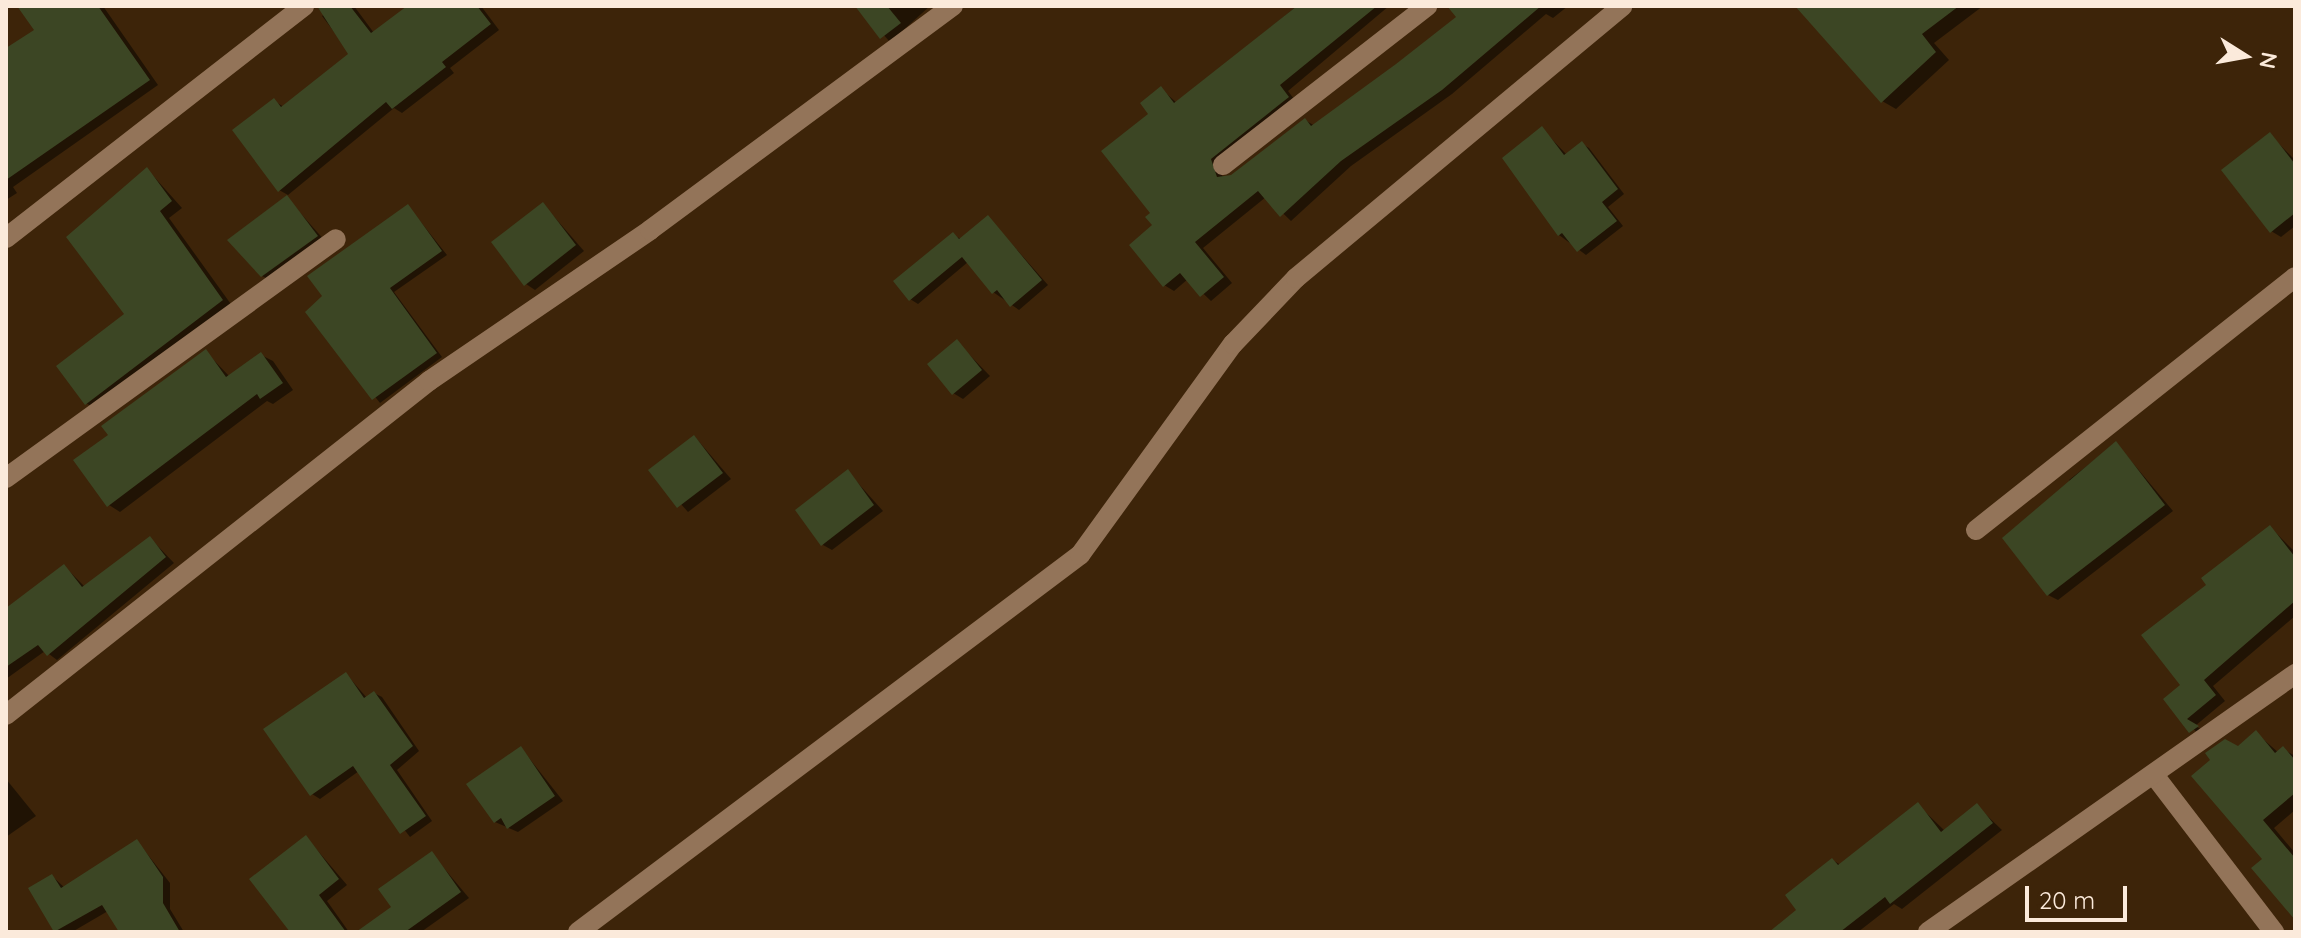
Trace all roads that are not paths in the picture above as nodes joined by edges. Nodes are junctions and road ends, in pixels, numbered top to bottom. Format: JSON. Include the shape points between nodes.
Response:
{"nodes":[{"id":1,"x":304,"y":6,"type":"edge"},
{"id":2,"x":953,"y":6,"type":"edge"},
{"id":3,"x":1427,"y":6,"type":"edge"},
{"id":4,"x":1623,"y":6,"type":"edge"},
{"id":5,"x":1223,"y":165,"type":"dead end"},
{"id":6,"x":6,"y":238,"type":"edge"},
{"id":7,"x":336,"y":239,"type":"dead end"},
{"id":8,"x":2295,"y":277,"type":"edge"},
{"id":9,"x":6,"y":478,"type":"edge"},
{"id":10,"x":1976,"y":530,"type":"dead end"},
{"id":11,"x":2295,"y":674,"type":"edge"},
{"id":12,"x":6,"y":715,"type":"edge"},
{"id":13,"x":2154,"y":775,"type":"junction"},
{"id":14,"x":578,"y":932,"type":"edge"},
{"id":15,"x":1928,"y":932,"type":"edge"},
{"id":16,"x":2274,"y":932,"type":"edge"}],
"edges":[{"from":1,"to":6,"type":"street"},
{"from":2,"to":12,"type":"street","via":[[650,230],[429,381]]},
{"from":3,"to":5,"type":"street"},
{"from":4,"to":14,"type":"street","via":[[1296,278],[1233,344],[1080,555]]},
{"from":7,"to":9,"type":"street"},
{"from":8,"to":10,"type":"street"},
{"from":11,"to":13,"type":"street"},
{"from":13,"to":15,"type":"street"},
{"from":13,"to":16,"type":"street"}]}
